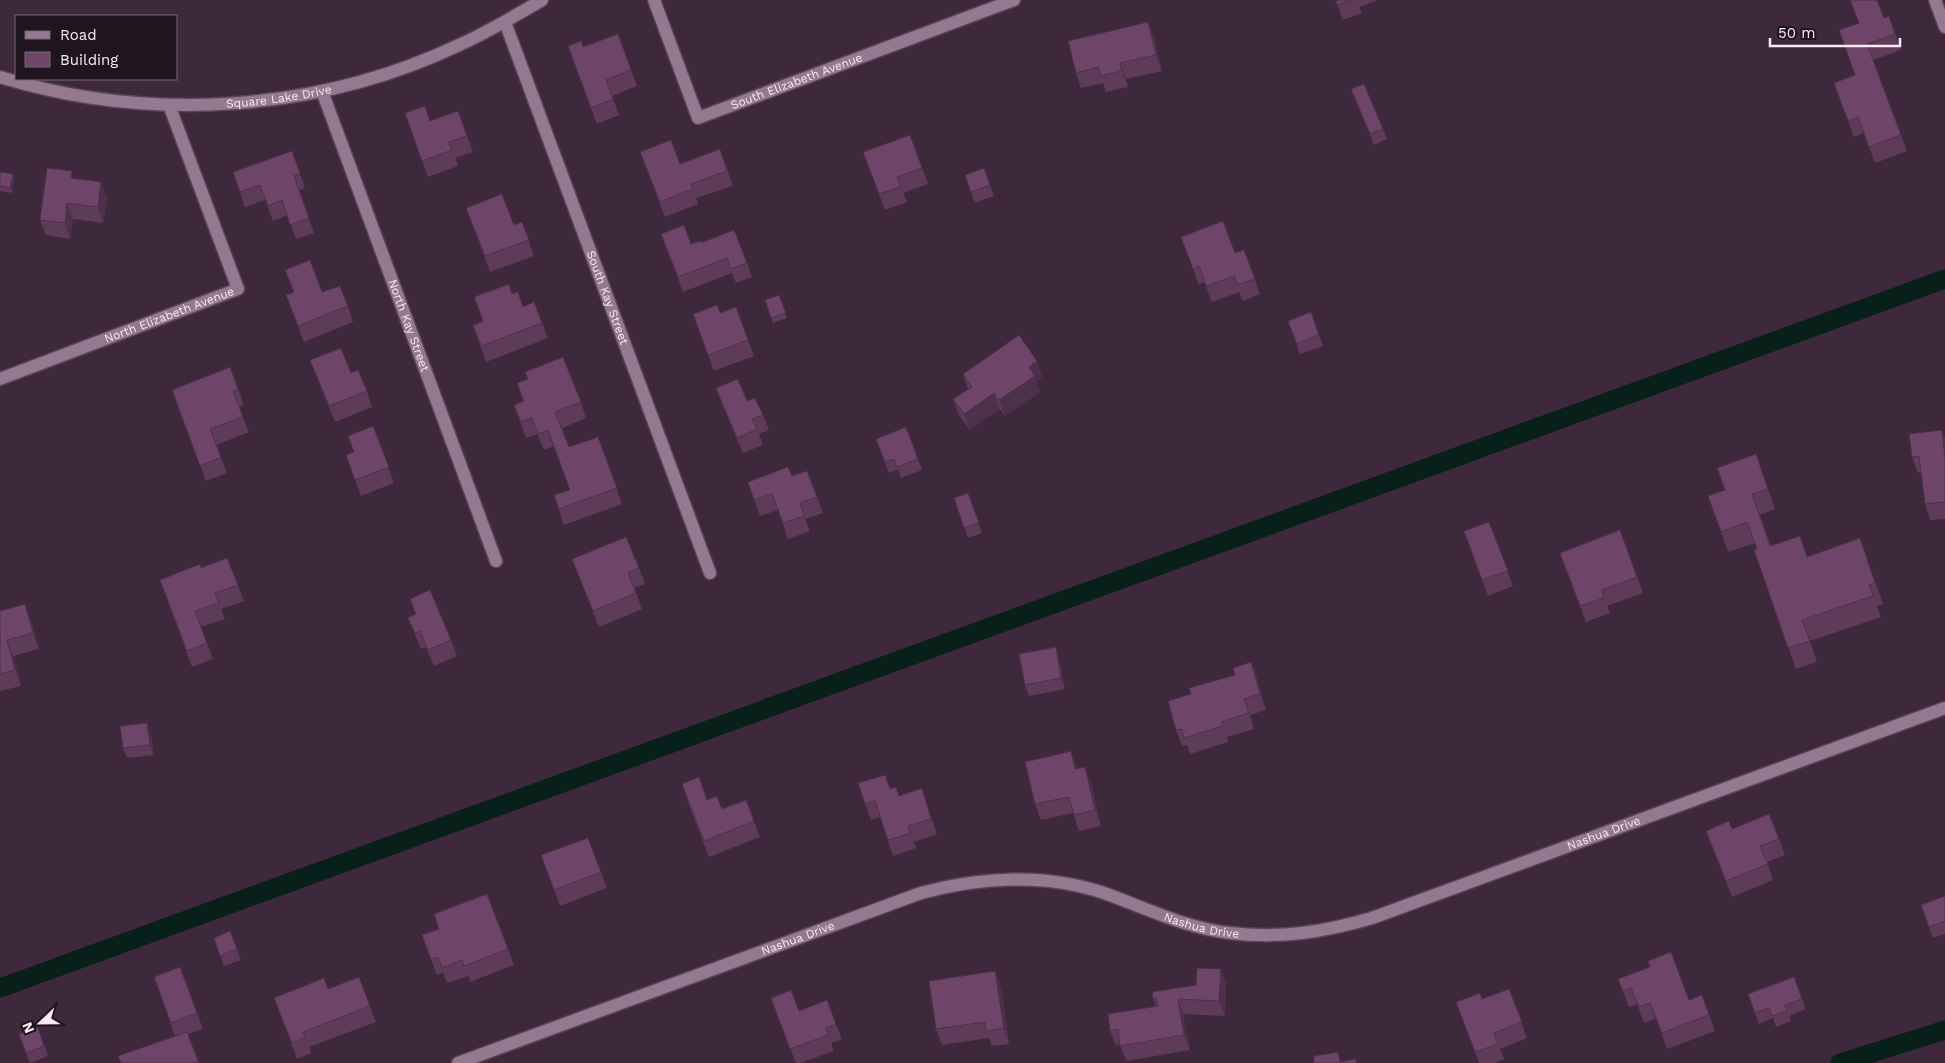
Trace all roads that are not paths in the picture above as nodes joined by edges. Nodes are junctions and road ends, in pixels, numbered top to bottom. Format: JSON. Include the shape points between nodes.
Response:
{"nodes":[{"id":1,"x":542,"y":0,"type":"edge"},
{"id":2,"x":654,"y":0,"type":"edge"},
{"id":3,"x":1014,"y":0,"type":"edge"},
{"id":4,"x":1935,"y":0,"type":"edge"},
{"id":5,"x":505,"y":22,"type":"junction"},
{"id":6,"x":1945,"y":27,"type":"edge"},
{"id":7,"x":0,"y":77,"type":"edge"},
{"id":8,"x":322,"y":91,"type":"junction"},
{"id":9,"x":169,"y":104,"type":"junction"},
{"id":10,"x":0,"y":379,"type":"edge"},
{"id":11,"x":496,"y":561,"type":"dead end"},
{"id":12,"x":710,"y":573,"type":"dead end"},
{"id":13,"x":1945,"y":708,"type":"edge"},
{"id":14,"x":458,"y":1063,"type":"edge"}],
"edges":[{"from":1,"to":5,"type":"street","name":"Square Lake Drive"},
{"from":2,"to":3,"type":"street","name":"South Elizabeth Avenue","via":[[698,118]]},
{"from":4,"to":6,"type":"street"},
{"from":5,"to":8,"type":"street","name":"Square Lake Drive","via":[[410,65]]},
{"from":5,"to":12,"type":"street","name":"South Kay Street"},
{"from":7,"to":9,"type":"street","name":"Square Lake Drive","via":[[70,94]]},
{"from":8,"to":9,"type":"street","name":"Square Lake Drive","via":[[229,103]]},
{"from":8,"to":11,"type":"street","name":"North Kay Street"},
{"from":9,"to":10,"type":"street","name":"North Elizabeth Avenue","via":[[238,289]]},
{"from":13,"to":14,"type":"street","name":"Nashua Drive","via":[[1372,918],[1334,929],[1269,936],[1229,933],[1166,918],[1103,893],[1064,884],[1025,879],[986,880],[921,893]]}]}
